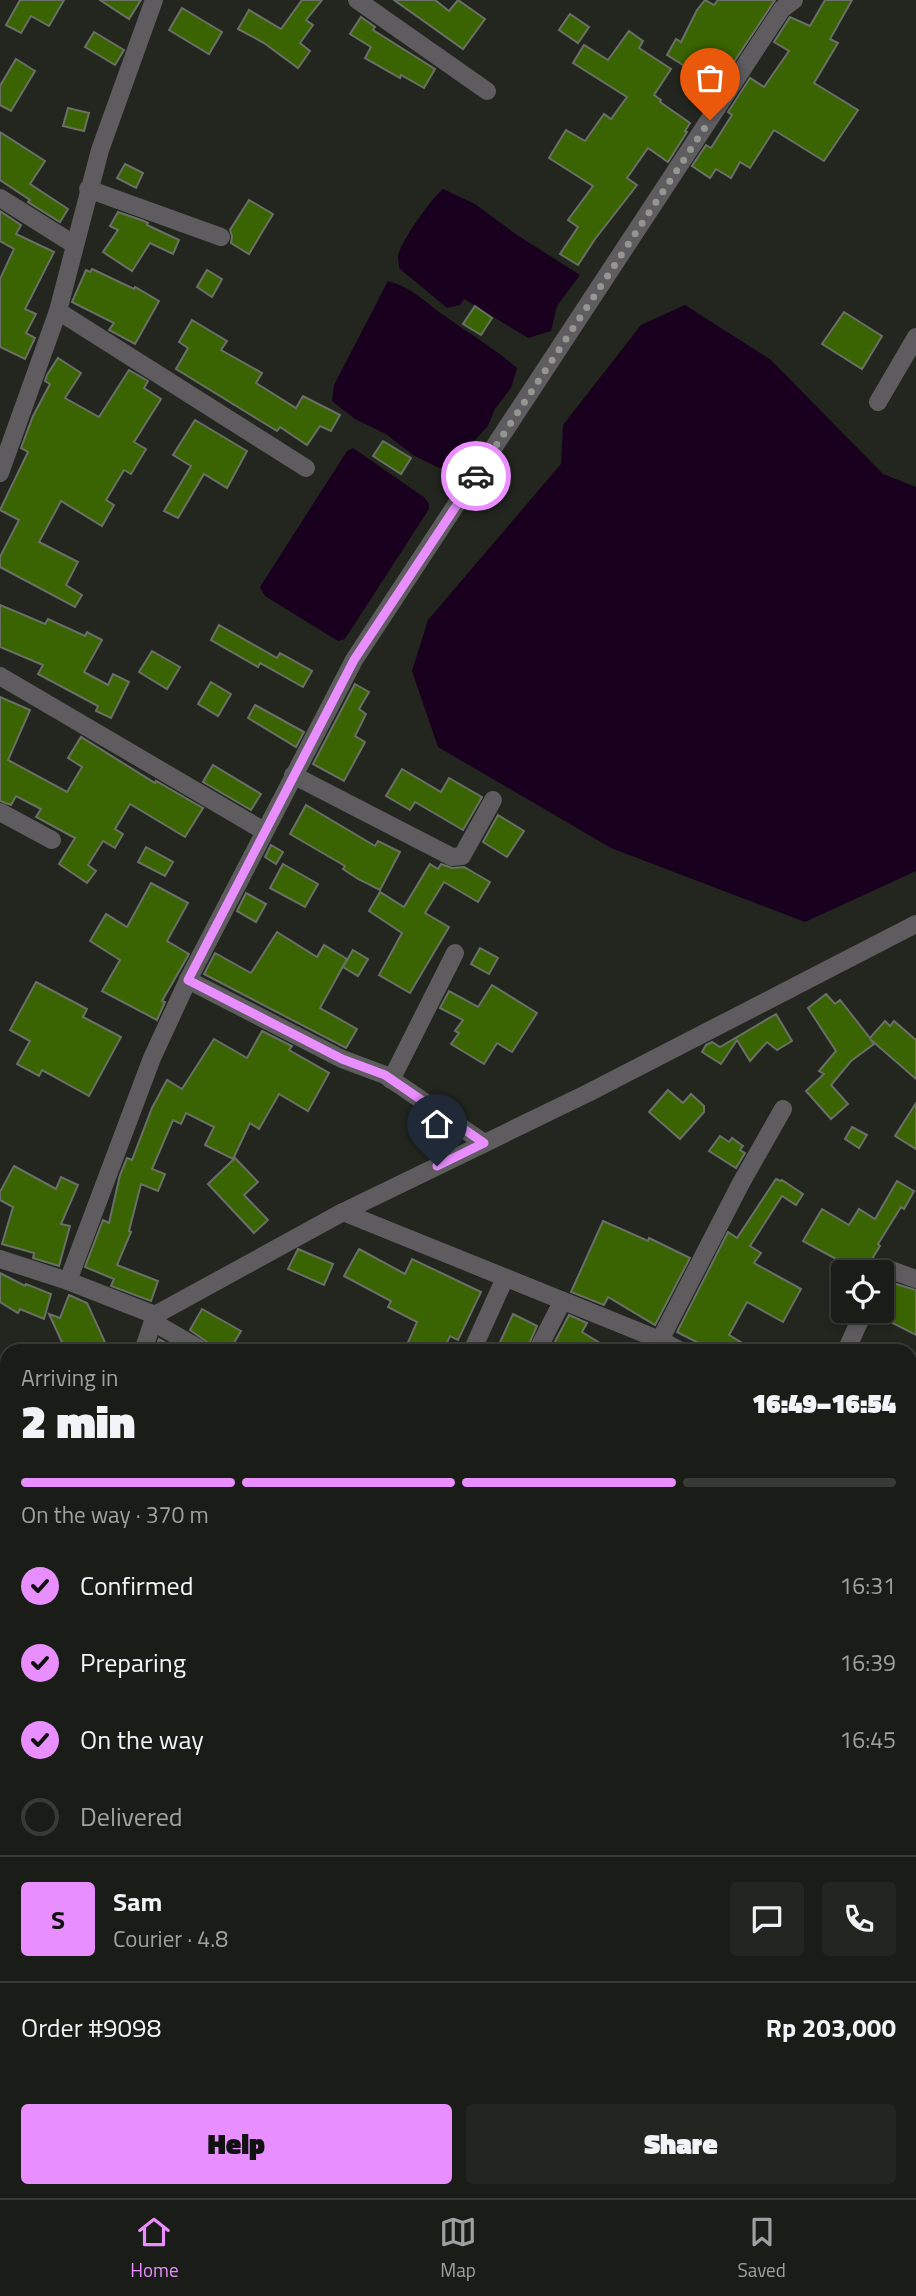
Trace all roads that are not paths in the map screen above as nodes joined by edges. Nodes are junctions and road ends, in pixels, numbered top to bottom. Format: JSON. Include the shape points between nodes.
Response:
{"nodes":[{"id":1,"x":154,"y":0,"type":"edge"},
{"id":2,"x":357,"y":0,"type":"edge"},
{"id":3,"x":782,"y":3,"type":"edge"},
{"id":4,"x":487,"y":91,"type":"dead end"},
{"id":5,"x":88,"y":189,"type":"junction"},
{"id":6,"x":0,"y":198,"type":"edge"},
{"id":7,"x":221,"y":237,"type":"dead end"},
{"id":8,"x":75,"y":244,"type":"junction"},
{"id":9,"x":58,"y":311,"type":"junction"},
{"id":10,"x":916,"y":337,"type":"edge"},
{"id":11,"x":878,"y":402,"type":"dead end"},
{"id":12,"x":306,"y":468,"type":"dead end"},
{"id":13,"x":0,"y":473,"type":"edge"},
{"id":14,"x":0,"y":676,"type":"edge"},
{"id":15,"x":293,"y":775,"type":"junction"},
{"id":16,"x":493,"y":800,"type":"dead end"},
{"id":17,"x":0,"y":812,"type":"edge"},
{"id":18,"x":264,"y":831,"type":"junction"},
{"id":19,"x":52,"y":840,"type":"dead end"},
{"id":20,"x":916,"y":925,"type":"edge"},
{"id":21,"x":455,"y":953,"type":"dead end"},
{"id":22,"x":188,"y":980,"type":"junction"},
{"id":23,"x":391,"y":1080,"type":"junction"},
{"id":24,"x":783,"y":1109,"type":"dead end"},
{"id":25,"x":484,"y":1143,"type":"junction"},
{"id":26,"x":342,"y":1212,"type":"junction"},
{"id":27,"x":0,"y":1259,"type":"edge"},
{"id":28,"x":894,"y":1271,"type":"edge"},
{"id":29,"x":505,"y":1278,"type":"junction"},
{"id":30,"x":916,"y":1279,"type":"edge"},
{"id":31,"x":68,"y":1281,"type":"junction"},
{"id":32,"x":562,"y":1302,"type":"junction"},
{"id":33,"x":154,"y":1319,"type":"junction"},
{"id":34,"x":859,"y":1323,"type":"edge"},
{"id":35,"x":145,"y":1344,"type":"edge"},
{"id":36,"x":192,"y":1344,"type":"edge"},
{"id":37,"x":475,"y":1344,"type":"edge"},
{"id":38,"x":541,"y":1344,"type":"edge"},
{"id":39,"x":653,"y":1344,"type":"edge"},
{"id":40,"x":658,"y":1344,"type":"edge"},
{"id":41,"x":849,"y":1344,"type":"edge"}],
"edges":[{"from":1,"to":5,"type":"street"},
{"from":2,"to":4,"type":"street"},
{"from":3,"to":15,"type":"street","via":[[354,660]]},
{"from":5,"to":7,"type":"street"},
{"from":5,"to":8,"type":"street"},
{"from":6,"to":8,"type":"street"},
{"from":8,"to":9,"type":"street"},
{"from":9,"to":12,"type":"street"},
{"from":9,"to":13,"type":"street"},
{"from":10,"to":11,"type":"street"},
{"from":14,"to":18,"type":"street"},
{"from":15,"to":16,"type":"street","via":[[452,857],[462,856]]},
{"from":15,"to":18,"type":"street"},
{"from":17,"to":19,"type":"street"},
{"from":18,"to":22,"type":"street"},
{"from":20,"to":25,"type":"street"},
{"from":21,"to":23,"type":"street"},
{"from":22,"to":23,"type":"street"},
{"from":22,"to":31,"type":"street","via":[[152,1058]]},
{"from":23,"to":25,"type":"street"},
{"from":24,"to":40,"type":"street"},
{"from":25,"to":26,"type":"street"},
{"from":26,"to":29,"type":"street"},
{"from":26,"to":33,"type":"street"},
{"from":27,"to":31,"type":"street"},
{"from":28,"to":30,"type":"street"},
{"from":29,"to":32,"type":"street"},
{"from":29,"to":37,"type":"street"},
{"from":31,"to":33,"type":"street"},
{"from":32,"to":38,"type":"street"},
{"from":32,"to":39,"type":"street"},
{"from":33,"to":35,"type":"street"},
{"from":33,"to":36,"type":"street"},
{"from":34,"to":41,"type":"street"}]}
